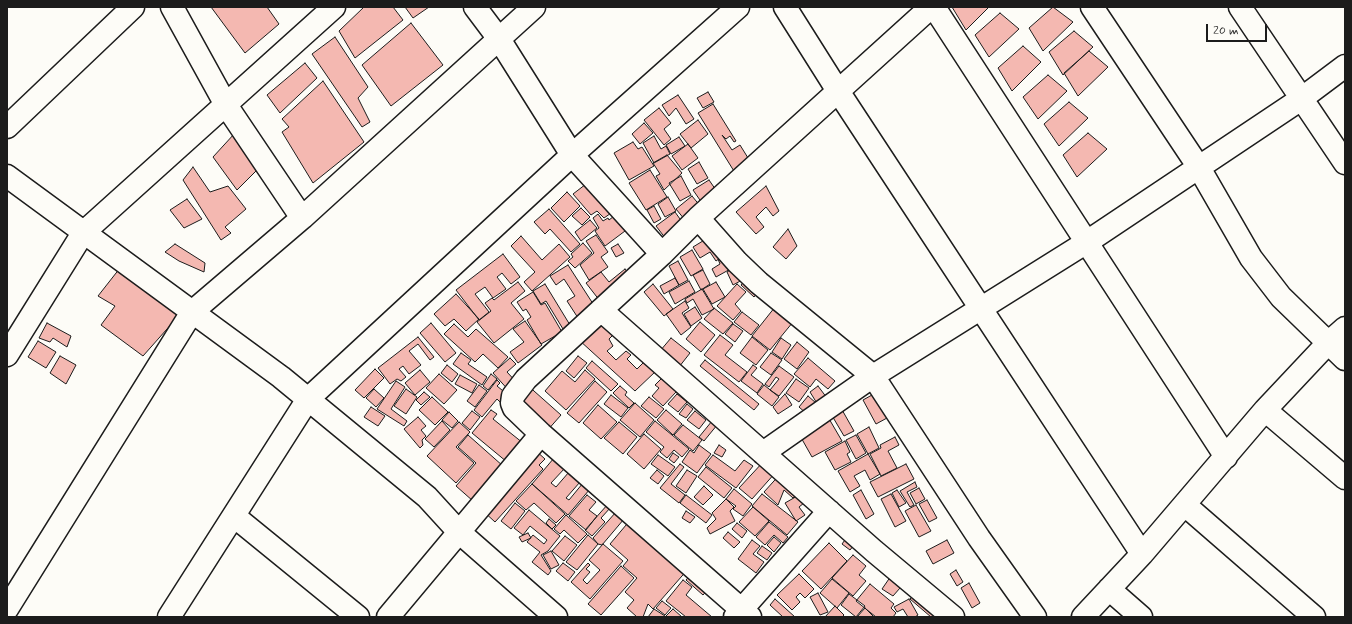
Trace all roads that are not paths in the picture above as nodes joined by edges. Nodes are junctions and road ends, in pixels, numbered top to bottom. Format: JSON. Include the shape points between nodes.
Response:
{"nodes":[{"id":1,"x":133,"y":7,"type":"edge"},
{"id":2,"x":172,"y":7,"type":"edge"},
{"id":3,"x":334,"y":7,"type":"edge"},
{"id":4,"x":475,"y":7,"type":"edge"},
{"id":5,"x":534,"y":7,"type":"edge"},
{"id":6,"x":738,"y":7,"type":"edge"},
{"id":7,"x":785,"y":7,"type":"edge"},
{"id":8,"x":933,"y":7,"type":"edge"},
{"id":9,"x":1092,"y":7,"type":"edge"},
{"id":10,"x":1240,"y":7,"type":"edge"},
{"id":11,"x":499,"y":39,"type":"junction"},
{"id":12,"x":1345,"y":66,"type":"edge"},
{"id":13,"x":838,"y":91,"type":"junction"},
{"id":14,"x":1301,"y":99,"type":"junction"},
{"id":15,"x":226,"y":105,"type":"junction"},
{"id":16,"x":7,"y":127,"type":"edge"},
{"id":17,"x":572,"y":155,"type":"junction"},
{"id":18,"x":1345,"y":164,"type":"edge"},
{"id":19,"x":1198,"y":166,"type":"junction"},
{"id":20,"x":7,"y":176,"type":"edge"},
{"id":21,"x":302,"y":218,"type":"junction"},
{"id":22,"x":698,"y":218,"type":"junction"},
{"id":23,"x":83,"y":233,"type":"junction"},
{"id":24,"x":1087,"y":242,"type":"junction"},
{"id":25,"x":662,"y":254,"type":"junction"},
{"id":26,"x":981,"y":309,"type":"junction"},
{"id":27,"x":601,"y":310,"type":"junction"},
{"id":28,"x":192,"y":312,"type":"junction"},
{"id":29,"x":1345,"y":328,"type":"edge"},
{"id":30,"x":1328,"y":343,"type":"junction"},
{"id":31,"x":7,"y":355,"type":"edge"},
{"id":32,"x":1345,"y":359,"type":"edge"},
{"id":33,"x":873,"y":376,"type":"junction"},
{"id":34,"x":308,"y":399,"type":"junction"},
{"id":35,"x":1265,"y":410,"type":"junction"},
{"id":36,"x":541,"y":434,"type":"junction"},
{"id":37,"x":763,"y":453,"type":"junction"},
{"id":38,"x":1226,"y":457,"type":"junction"},
{"id":39,"x":1345,"y":478,"type":"edge"},
{"id":40,"x":1185,"y":505,"type":"junction"},
{"id":41,"x":829,"y":511,"type":"junction"},
{"id":42,"x":234,"y":516,"type":"junction"},
{"id":43,"x":460,"y":532,"type":"junction"},
{"id":44,"x":1142,"y":554,"type":"junction"},
{"id":45,"x":1109,"y":589,"type":"junction"},
{"id":46,"x":7,"y":610,"type":"edge"},
{"id":47,"x":742,"y":615,"type":"edge"},
{"id":48,"x":169,"y":617,"type":"edge"},
{"id":49,"x":358,"y":617,"type":"edge"},
{"id":50,"x":388,"y":617,"type":"edge"},
{"id":51,"x":556,"y":617,"type":"edge"},
{"id":52,"x":953,"y":617,"type":"edge"},
{"id":53,"x":1035,"y":617,"type":"edge"},
{"id":54,"x":1083,"y":617,"type":"edge"},
{"id":55,"x":1141,"y":617,"type":"edge"},
{"id":56,"x":1314,"y":617,"type":"edge"}],
"edges":[{"from":1,"to":16,"type":"street"},
{"from":2,"to":15,"type":"street"},
{"from":3,"to":15,"type":"street"},
{"from":4,"to":11,"type":"street"},
{"from":5,"to":11,"type":"street"},
{"from":6,"to":17,"type":"street"},
{"from":7,"to":13,"type":"street"},
{"from":8,"to":13,"type":"street"},
{"from":8,"to":24,"type":"street"},
{"from":9,"to":19,"type":"street"},
{"from":10,"to":14,"type":"street"},
{"from":11,"to":17,"type":"street"},
{"from":11,"to":21,"type":"street"},
{"from":12,"to":14,"type":"street"},
{"from":13,"to":22,"type":"street"},
{"from":13,"to":26,"type":"street"},
{"from":14,"to":18,"type":"street"},
{"from":14,"to":19,"type":"street"},
{"from":15,"to":21,"type":"street"},
{"from":15,"to":23,"type":"street"},
{"from":17,"to":25,"type":"street"},
{"from":17,"to":34,"type":"street"},
{"from":19,"to":24,"type":"street"},
{"from":19,"to":30,"type":"street","via":[[1251,258],[1281,297]]},
{"from":20,"to":23,"type":"street"},
{"from":21,"to":28,"type":"street"},
{"from":22,"to":25,"type":"street"},
{"from":22,"to":33,"type":"street","via":[[737,262],[760,283]]},
{"from":23,"to":28,"type":"street"},
{"from":23,"to":31,"type":"street"},
{"from":24,"to":26,"type":"street"},
{"from":24,"to":38,"type":"street"},
{"from":25,"to":27,"type":"street"},
{"from":26,"to":33,"type":"street"},
{"from":26,"to":44,"type":"street"},
{"from":27,"to":36,"type":"street","via":[[526,379],[513,396],[514,408]]},
{"from":27,"to":37,"type":"street"},
{"from":28,"to":34,"type":"street"},
{"from":28,"to":46,"type":"street"},
{"from":29,"to":30,"type":"street"},
{"from":30,"to":32,"type":"street"},
{"from":30,"to":35,"type":"street"},
{"from":33,"to":37,"type":"street"},
{"from":33,"to":53,"type":"street","via":[[979,538]]},
{"from":34,"to":42,"type":"street"},
{"from":34,"to":43,"type":"street","via":[[427,497]]},
{"from":35,"to":38,"type":"street"},
{"from":35,"to":39,"type":"street"},
{"from":36,"to":43,"type":"street"},
{"from":36,"to":47,"type":"street"},
{"from":37,"to":41,"type":"street"},
{"from":38,"to":40,"type":"street"},
{"from":40,"to":44,"type":"street"},
{"from":40,"to":56,"type":"street"},
{"from":41,"to":47,"type":"street"},
{"from":41,"to":52,"type":"street"},
{"from":42,"to":48,"type":"street"},
{"from":42,"to":49,"type":"street"},
{"from":43,"to":50,"type":"street"},
{"from":43,"to":51,"type":"street"},
{"from":44,"to":45,"type":"street"},
{"from":45,"to":54,"type":"street"},
{"from":45,"to":55,"type":"street"}]}
